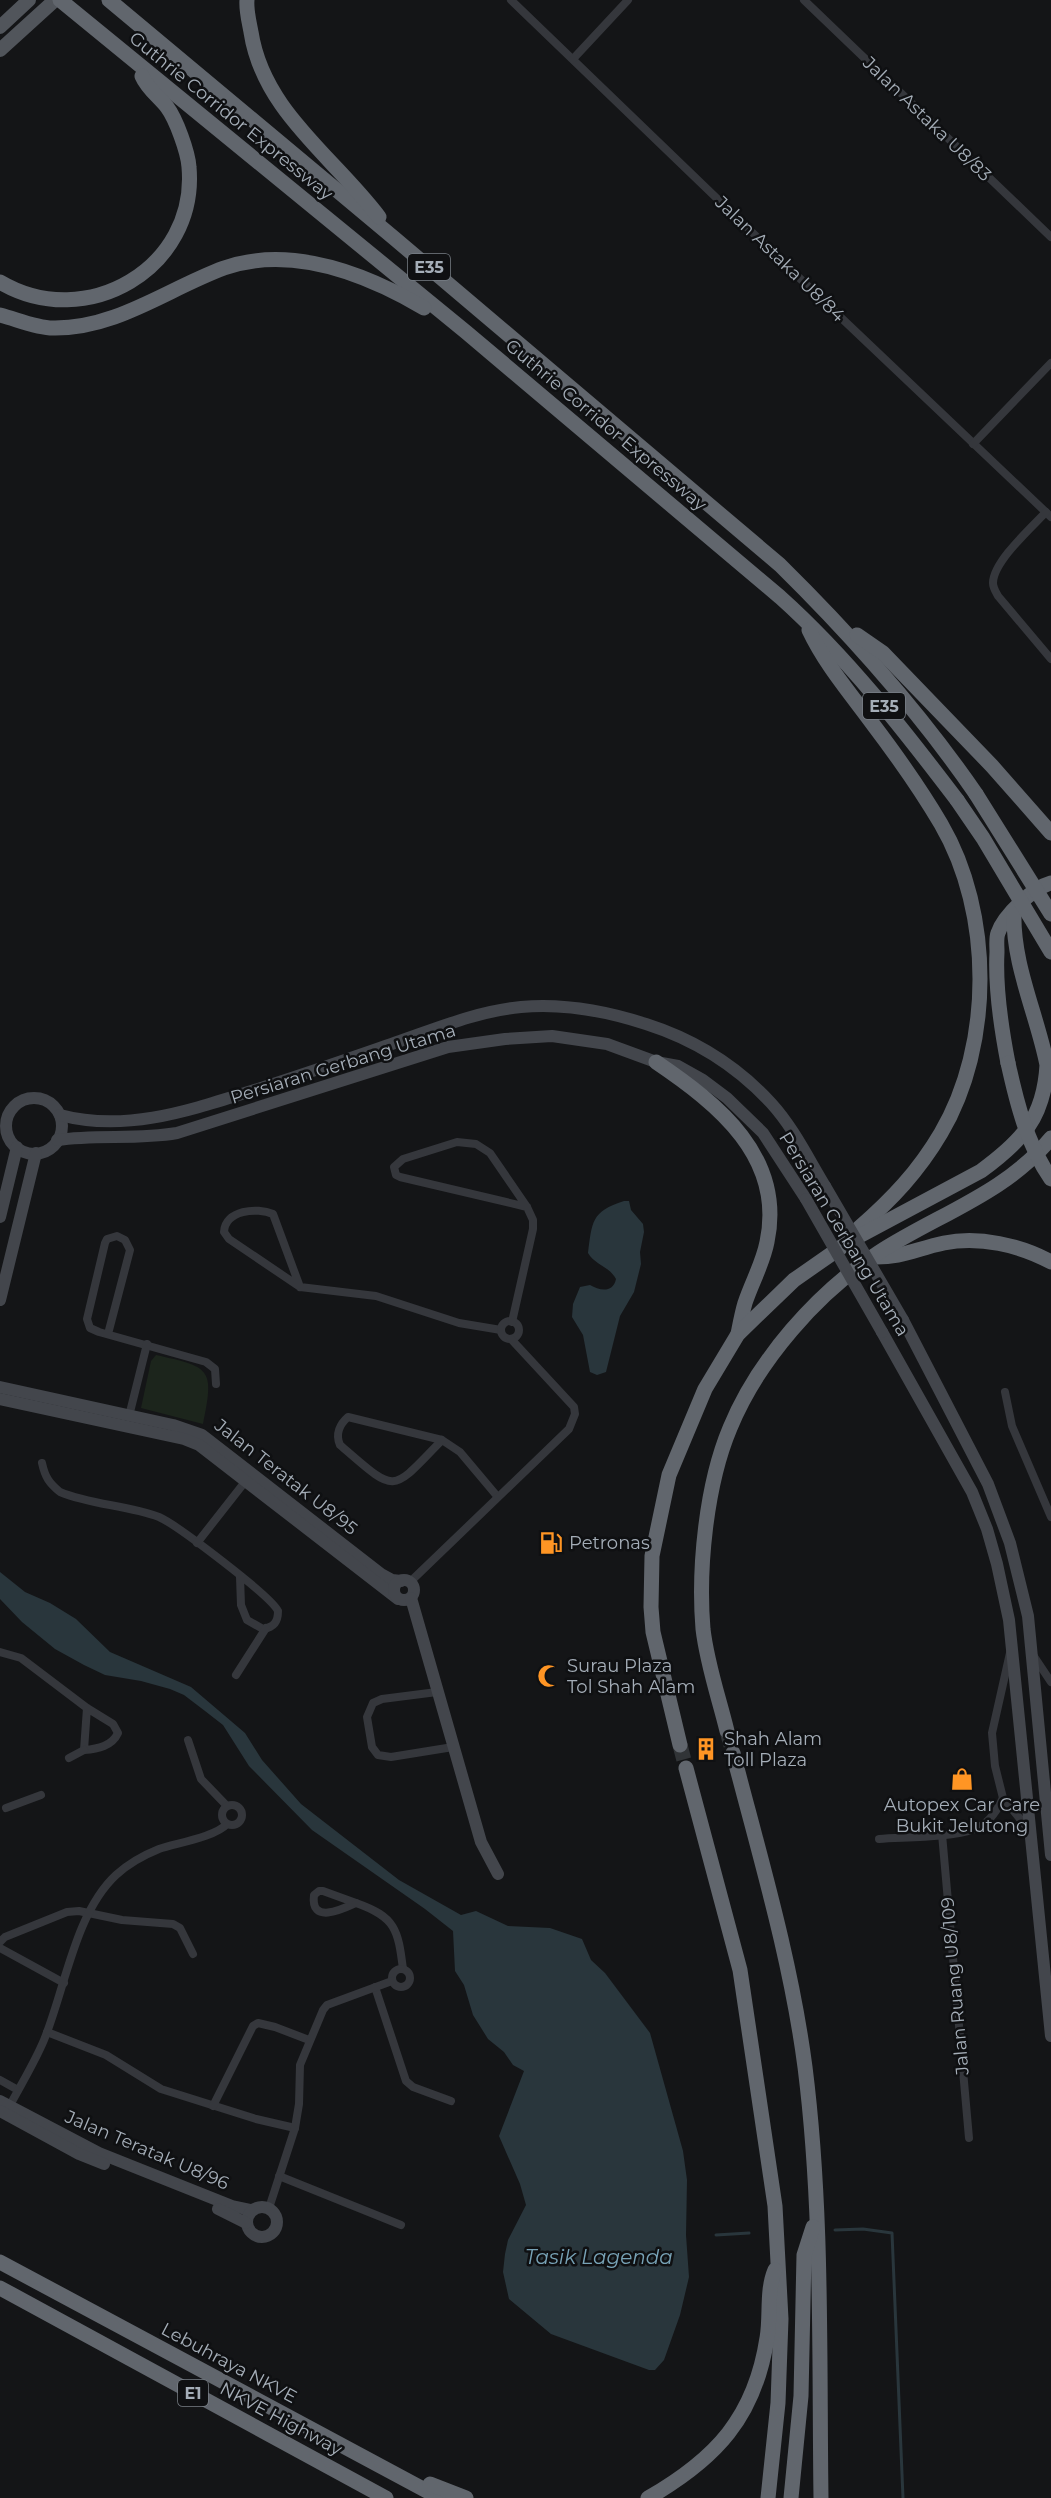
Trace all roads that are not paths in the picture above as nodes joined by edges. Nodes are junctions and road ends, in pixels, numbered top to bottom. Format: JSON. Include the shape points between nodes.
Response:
{"nodes":[{"id":1,"x":29,"y":0,"type":"edge"},
{"id":2,"x":55,"y":0,"type":"edge"},
{"id":3,"x":60,"y":0,"type":"edge"},
{"id":4,"x":109,"y":0,"type":"edge"},
{"id":5,"x":248,"y":0,"type":"edge"},
{"id":6,"x":511,"y":0,"type":"edge"},
{"id":7,"x":628,"y":0,"type":"edge"},
{"id":8,"x":804,"y":0,"type":"edge"},
{"id":9,"x":1,"y":27,"type":"edge"},
{"id":10,"x":0,"y":50,"type":"edge"},
{"id":11,"x":573,"y":59,"type":"junction"},
{"id":12,"x":136,"y":64,"type":"junction"},
{"id":13,"x":1051,"y":237,"type":"edge"},
{"id":14,"x":394,"y":238,"type":"junction"},
{"id":15,"x":0,"y":282,"type":"edge"},
{"id":16,"x":0,"y":315,"type":"edge"},
{"id":17,"x":466,"y":332,"type":"junction"},
{"id":18,"x":1051,"y":363,"type":"edge"},
{"id":19,"x":973,"y":444,"type":"junction"},
{"id":20,"x":1048,"y":514,"type":"edge"},
{"id":21,"x":804,"y":618,"type":"junction"},
{"id":22,"x":835,"y":620,"type":"junction"},
{"id":23,"x":1051,"y":659,"type":"edge"},
{"id":24,"x":1051,"y":833,"type":"edge"},
{"id":25,"x":1051,"y":883,"type":"edge"},
{"id":26,"x":1014,"y":911,"type":"junction"},
{"id":27,"x":1051,"y":914,"type":"edge"},
{"id":28,"x":1051,"y":952,"type":"edge"},
{"id":29,"x":656,"y":1062,"type":"junction"},
{"id":30,"x":5,"y":1112,"type":"edge"},
{"id":31,"x":60,"y":1115,"type":"junction"},
{"id":32,"x":3,"y":1131,"type":"edge"},
{"id":33,"x":1051,"y":1138,"type":"edge"},
{"id":34,"x":57,"y":1140,"type":"junction"},
{"id":35,"x":17,"y":1147,"type":"junction"},
{"id":36,"x":36,"y":1153,"type":"junction"},
{"id":37,"x":1051,"y":1179,"type":"edge"},
{"id":38,"x":527,"y":1207,"type":"junction"},
{"id":39,"x":0,"y":1217,"type":"edge"},
{"id":40,"x":850,"y":1240,"type":"junction"},
{"id":41,"x":872,"y":1257,"type":"junction"},
{"id":42,"x":1051,"y":1262,"type":"edge"},
{"id":43,"x":300,"y":1287,"type":"junction"},
{"id":44,"x":0,"y":1300,"type":"edge"},
{"id":45,"x":512,"y":1322,"type":"junction"},
{"id":46,"x":501,"y":1330,"type":"junction"},
{"id":47,"x":108,"y":1334,"type":"junction"},
{"id":48,"x":738,"y":1334,"type":"junction"},
{"id":49,"x":511,"y":1339,"type":"junction"},
{"id":50,"x":147,"y":1344,"type":"junction"},
{"id":51,"x":216,"y":1384,"type":"dead end"},
{"id":52,"x":0,"y":1387,"type":"edge"},
{"id":53,"x":1005,"y":1392,"type":"dead end"},
{"id":54,"x":0,"y":1399,"type":"edge"},
{"id":55,"x":129,"y":1416,"type":"junction"},
{"id":56,"x":442,"y":1440,"type":"junction"},
{"id":57,"x":42,"y":1463,"type":"dead end"},
{"id":58,"x":249,"y":1477,"type":"junction"},
{"id":59,"x":497,"y":1496,"type":"junction"},
{"id":60,"x":1051,"y":1517,"type":"edge"},
{"id":61,"x":197,"y":1543,"type":"junction"},
{"id":62,"x":240,"y":1576,"type":"junction"},
{"id":63,"x":406,"y":1581,"type":"junction"},
{"id":64,"x":405,"y":1598,"type":"junction"},
{"id":65,"x":266,"y":1628,"type":"junction"},
{"id":66,"x":1012,"y":1645,"type":"junction"},
{"id":67,"x":0,"y":1652,"type":"edge"},
{"id":68,"x":1032,"y":1655,"type":"junction"},
{"id":69,"x":236,"y":1675,"type":"dead end"},
{"id":70,"x":1051,"y":1682,"type":"edge"},
{"id":71,"x":437,"y":1692,"type":"junction"},
{"id":72,"x":87,"y":1708,"type":"junction"},
{"id":73,"x":727,"y":1731,"type":"tunnel mouth"},
{"id":74,"x":188,"y":1740,"type":"dead end"},
{"id":75,"x":680,"y":1745,"type":"tunnel mouth"},
{"id":76,"x":453,"y":1748,"type":"junction"},
{"id":77,"x":84,"y":1750,"type":"junction"},
{"id":78,"x":733,"y":1754,"type":"tunnel mouth"},
{"id":79,"x":69,"y":1758,"type":"dead end"},
{"id":80,"x":686,"y":1768,"type":"tunnel mouth"},
{"id":81,"x":41,"y":1795,"type":"dead end"},
{"id":82,"x":1003,"y":1798,"type":"junction"},
{"id":83,"x":227,"y":1806,"type":"junction"},
{"id":84,"x":2,"y":1807,"type":"edge"},
{"id":85,"x":1050,"y":1821,"type":"edge"},
{"id":86,"x":227,"y":1824,"type":"junction"},
{"id":87,"x":1031,"y":1831,"type":"junction"},
{"id":88,"x":942,"y":1834,"type":"junction"},
{"id":89,"x":879,"y":1839,"type":"dead end"},
{"id":90,"x":1051,"y":1855,"type":"edge"},
{"id":91,"x":498,"y":1874,"type":"dead end"},
{"id":92,"x":356,"y":1903,"type":"dead end"},
{"id":93,"x":89,"y":1913,"type":"junction"},
{"id":94,"x":0,"y":1942,"type":"edge"},
{"id":95,"x":0,"y":1948,"type":"edge"},
{"id":96,"x":193,"y":1954,"type":"dead end"},
{"id":97,"x":403,"y":1969,"type":"junction"},
{"id":98,"x":392,"y":1981,"type":"junction"},
{"id":99,"x":64,"y":1983,"type":"junction"},
{"id":100,"x":375,"y":1987,"type":"junction"},
{"id":101,"x":47,"y":2032,"type":"junction"},
{"id":102,"x":1051,"y":2036,"type":"edge"},
{"id":103,"x":309,"y":2040,"type":"junction"},
{"id":104,"x":0,"y":2080,"type":"edge"},
{"id":105,"x":18,"y":2090,"type":"junction"},
{"id":106,"x":451,"y":2101,"type":"dead end"},
{"id":107,"x":213,"y":2106,"type":"junction"},
{"id":108,"x":4,"y":2108,"type":"edge"},
{"id":109,"x":295,"y":2128,"type":"junction"},
{"id":110,"x":969,"y":2138,"type":"dead end"},
{"id":111,"x":279,"y":2176,"type":"junction"},
{"id":112,"x":269,"y":2208,"type":"junction"},
{"id":113,"x":251,"y":2210,"type":"junction"},
{"id":114,"x":817,"y":2218,"type":"junction"},
{"id":115,"x":246,"y":2223,"type":"junction"},
{"id":116,"x":401,"y":2225,"type":"dead end"},
{"id":117,"x":0,"y":2262,"type":"edge"},
{"id":118,"x":779,"y":2262,"type":"junction"},
{"id":119,"x":0,"y":2288,"type":"edge"},
{"id":120,"x":274,"y":2438,"type":"junction"},
{"id":121,"x":396,"y":2473,"type":"junction"},
{"id":122,"x":364,"y":2498,"type":"edge"},
{"id":123,"x":386,"y":2498,"type":"edge"},
{"id":124,"x":440,"y":2498,"type":"edge"},
{"id":125,"x":466,"y":2498,"type":"edge"},
{"id":126,"x":648,"y":2498,"type":"edge"},
{"id":127,"x":768,"y":2498,"type":"edge"},
{"id":128,"x":791,"y":2498,"type":"edge"},
{"id":129,"x":821,"y":2498,"type":"edge"}],
"edges":[{"from":1,"to":9,"type":"main road"},
{"from":2,"to":10,"type":"main road"},
{"from":3,"to":12,"type":"highway","name":"Guthrie Corridor Expressway","number":"E35"},
{"from":4,"to":14,"type":"highway","name":"Guthrie Corridor Expressway","number":"E35"},
{"from":5,"to":14,"type":"highway","via":[[254,51],[274,96]]},
{"from":6,"to":11,"type":"street","name":"Jalan Astaka U8/84"},
{"from":7,"to":11,"type":"street"},
{"from":8,"to":13,"type":"street","name":"Jalan Astaka U8/83"},
{"from":11,"to":19,"type":"street","name":"Jalan Astaka U8/84"},
{"from":12,"to":15,"type":"highway","via":[[144,81],[169,109],[189,166],[184,214],[172,240],[150,268],[98,297],[49,300]]},
{"from":12,"to":17,"type":"highway","name":"Guthrie Corridor Expressway","number":"E35"},
{"from":14,"to":22,"type":"highway","name":"Guthrie Corridor Expressway","number":"E35","via":[[747,536]]},
{"from":16,"to":17,"type":"highway","via":[[51,328],[95,324],[226,268],[275,259],[328,265],[403,296]]},
{"from":17,"to":21,"type":"highway","name":"Guthrie Corridor Expressway","number":"E35"},
{"from":18,"to":19,"type":"street"},
{"from":19,"to":20,"type":"street","name":"Jalan Astaka U8/84"},
{"from":20,"to":23,"type":"street","via":[[1002,561],[993,585]]},
{"from":21,"to":28,"type":"highway","name":"Guthrie Corridor Expressway","number":"E35","bridge":true,"via":[[884,706],[957,800]]},
{"from":21,"to":40,"type":"highway","via":[[832,670],[942,825],[966,885],[980,964],[976,1029],[959,1098],[914,1173]]},
{"from":22,"to":24,"type":"highway","via":[[883,653]]},
{"from":22,"to":27,"type":"highway","name":"Guthrie Corridor Expressway","number":"E35","bridge":true,"via":[[921,720],[976,794]]},
{"from":25,"to":26,"type":"highway","via":[[1032,892]]},
{"from":26,"to":37,"type":"highway","bridge":true,"via":[[998,933],[1000,1022],[1020,1116]]},
{"from":26,"to":40,"type":"highway","via":[[1018,957],[1047,1065],[1040,1107],[1023,1136],[981,1171]]},
{"from":29,"to":34,"type":"main road","name":"Persiaran Gerbang Utama","via":[[584,1040],[552,1036],[505,1039],[448,1047],[177,1133]]},
{"from":29,"to":48,"type":"highway","via":[[697,1089],[736,1128],[764,1178],[769,1230]]},
{"from":29,"to":66,"type":"main road","name":"Persiaran Gerbang Utama","bridge":true,"via":[[678,1066],[727,1098],[763,1133],[806,1199],[972,1492],[997,1564]]},
{"from":30,"to":31,"type":"main road","name":"Persiaran Gerbang Utama","via":[[22,1101],[40,1098]]},
{"from":30,"to":32,"type":"main road","name":"Persiaran Gerbang Utama"},
{"from":31,"to":34,"type":"main road","via":[[61,1132]]},
{"from":31,"to":68,"type":"main road","name":"Persiaran Gerbang Utama","bridge":true,"via":[[91,1121],[163,1117],[290,1079],[479,1014],[521,1007],[563,1007],[609,1014],[688,1041],[747,1080],[783,1117],[903,1320],[988,1484],[1010,1543],[1028,1616]]},
{"from":32,"to":35,"type":"main road","name":"Persiaran Gerbang Utama"},
{"from":33,"to":41,"type":"highway","via":[[1027,1163],[978,1199]]},
{"from":34,"to":36,"type":"main road","name":"Persiaran Gerbang Utama","via":[[52,1147]]},
{"from":35,"to":36,"type":"main road"},
{"from":35,"to":39,"type":"main road"},
{"from":36,"to":44,"type":"main road"},
{"from":38,"to":38,"type":"street","via":[[400,1177],[394,1167],[403,1159],[457,1142],[476,1144],[490,1153]]},
{"from":38,"to":45,"type":"street","via":[[533,1229]]},
{"from":40,"to":48,"type":"highway","via":[[794,1280]]},
{"from":41,"to":42,"type":"highway","via":[[894,1257],[945,1243],[976,1242],[1013,1247]]},
{"from":41,"to":73,"type":"highway","via":[[816,1302],[766,1364],[740,1406],[723,1448],[702,1553],[701,1599],[707,1652]]},
{"from":43,"to":43,"type":"street","via":[[273,1214],[255,1210],[228,1220],[224,1232],[229,1239]]},
{"from":43,"to":46,"type":"street","via":[[376,1296],[459,1323]]},
{"from":45,"to":46,"type":"street"},
{"from":45,"to":49,"type":"street","via":[[519,1331]]},
{"from":46,"to":49,"type":"street","via":[[504,1337]]},
{"from":47,"to":47,"type":"street","via":[[90,1328],[87,1319],[105,1243],[117,1236],[125,1240],[130,1250]]},
{"from":47,"to":50,"type":"street"},
{"from":48,"to":75,"type":"highway","via":[[705,1389],[669,1475],[652,1556],[653,1632]]},
{"from":49,"to":59,"type":"street","via":[[574,1407],[575,1414],[569,1429]]},
{"from":50,"to":51,"type":"street","via":[[206,1362],[214,1369]]},
{"from":50,"to":55,"type":"street"},
{"from":52,"to":55,"type":"main road","name":"Jalan Teratak U8/95"},
{"from":53,"to":60,"type":"street","via":[[1012,1426]]},
{"from":54,"to":58,"type":"main road","name":"Jalan Teratak U8/95","via":[[184,1439]]},
{"from":55,"to":58,"type":"main road","name":"Jalan Teratak U8/95","via":[[194,1431],[211,1440]]},
{"from":56,"to":56,"type":"street","via":[[408,1476],[388,1482],[338,1441],[341,1424],[348,1417]]},
{"from":56,"to":59,"type":"street","via":[[460,1452]]},
{"from":57,"to":61,"type":"street","via":[[44,1475],[60,1492],[157,1517]]},
{"from":58,"to":61,"type":"street"},
{"from":58,"to":63,"type":"main road","name":"Jalan Teratak U8/95","via":[[381,1574]]},
{"from":58,"to":64,"type":"main road","name":"Jalan Teratak U8/95"},
{"from":59,"to":63,"type":"street"},
{"from":61,"to":62,"type":"street"},
{"from":62,"to":65,"type":"street","via":[[241,1605],[247,1620]]},
{"from":62,"to":65,"type":"street","via":[[277,1608],[278,1620]]},
{"from":63,"to":64,"type":"main road","via":[[415,1590]]},
{"from":63,"to":64,"type":"main road","via":[[397,1583],[394,1590]]},
{"from":64,"to":71,"type":"main road"},
{"from":65,"to":69,"type":"street"},
{"from":66,"to":82,"type":"street","via":[[992,1733]]},
{"from":66,"to":87,"type":"main road","name":"Persiaran Gerbang Utama"},
{"from":67,"to":72,"type":"street","via":[[21,1658]]},
{"from":68,"to":70,"type":"street"},
{"from":68,"to":85,"type":"main road","name":"Persiaran Gerbang Utama"},
{"from":71,"to":76,"type":"main road"},
{"from":71,"to":76,"type":"street","via":[[373,1703],[367,1717],[372,1748],[378,1755],[391,1757]]},
{"from":72,"to":77,"type":"street"},
{"from":72,"to":77,"type":"street","via":[[113,1724],[118,1733],[104,1746]]},
{"from":74,"to":83,"type":"street","via":[[201,1779]]},
{"from":76,"to":91,"type":"main road","via":[[481,1842]]},
{"from":77,"to":79,"type":"street"},
{"from":78,"to":114,"type":"highway","via":[[786,1960],[805,2067]]},
{"from":80,"to":118,"type":"highway","via":[[740,1970],[774,2196]]},
{"from":81,"to":84,"type":"street"},
{"from":82,"to":87,"type":"street"},
{"from":82,"to":88,"type":"street","via":[[986,1823]]},
{"from":83,"to":86,"type":"street","via":[[222,1815]]},
{"from":83,"to":86,"type":"street","via":[[237,1806],[242,1814],[239,1823]]},
{"from":85,"to":90,"type":"main road","name":"Persiaran Gerbang Utama"},
{"from":86,"to":93,"type":"street","via":[[136,1860],[115,1875]]},
{"from":87,"to":102,"type":"main road","name":"Persiaran Gerbang Utama"},
{"from":88,"to":89,"type":"street"},
{"from":88,"to":110,"type":"street","name":"Jalan Ruang U8/109"},
{"from":92,"to":97,"type":"street","via":[[384,1915],[392,1925],[400,1944]]},
{"from":93,"to":94,"type":"street","via":[[67,1912]]},
{"from":93,"to":96,"type":"street","via":[[173,1924],[180,1928]]},
{"from":93,"to":99,"type":"street"},
{"from":95,"to":99,"type":"street"},
{"from":97,"to":98,"type":"street","via":[[395,1971]]},
{"from":97,"to":98,"type":"street","via":[[411,1977],[408,1986],[399,1988]]},
{"from":98,"to":100,"type":"street"},
{"from":99,"to":101,"type":"street"},
{"from":100,"to":103,"type":"street","via":[[327,2005]]},
{"from":100,"to":106,"type":"street","via":[[406,2081]]},
{"from":101,"to":105,"type":"street"},
{"from":101,"to":107,"type":"street","via":[[106,2055],[161,2089]]},
{"from":103,"to":107,"type":"street","via":[[275,2027],[253,2026]]},
{"from":103,"to":109,"type":"street","via":[[300,2065]]},
{"from":104,"to":105,"type":"street"},
{"from":105,"to":108,"type":"street"},
{"from":107,"to":109,"type":"street"},
{"from":108,"to":113,"type":"main road","name":"Jalan Teratak U8/96","via":[[99,2153]]},
{"from":108,"to":115,"type":"main road","name":"Jalan Teratak U8/96","via":[[79,2154]]},
{"from":109,"to":111,"type":"street"},
{"from":111,"to":112,"type":"street"},
{"from":111,"to":116,"type":"street"},
{"from":112,"to":113,"type":"main road"},
{"from":112,"to":115,"type":"main road","via":[[277,2218],[272,2234],[256,2236]]},
{"from":113,"to":115,"type":"main road"},
{"from":114,"to":128,"type":"highway","via":[[804,2255],[801,2396]]},
{"from":114,"to":129,"type":"highway"},
{"from":117,"to":121,"type":"highway","name":"Lebuhraya NKVE","number":"E1"},
{"from":118,"to":126,"type":"highway","via":[[770,2294],[766,2347],[755,2387],[738,2421],[717,2448],[682,2478]]},
{"from":118,"to":127,"type":"highway","via":[[778,2403]]},
{"from":119,"to":120,"type":"highway","name":"NKVE Highway","number":"E1"},
{"from":120,"to":122,"type":"highway"},
{"from":120,"to":123,"type":"highway","name":"NKVE Highway","number":"E1"},
{"from":121,"to":124,"type":"highway","name":"Lebuhraya NKVE","number":"E1"},
{"from":121,"to":125,"type":"highway"}]}
